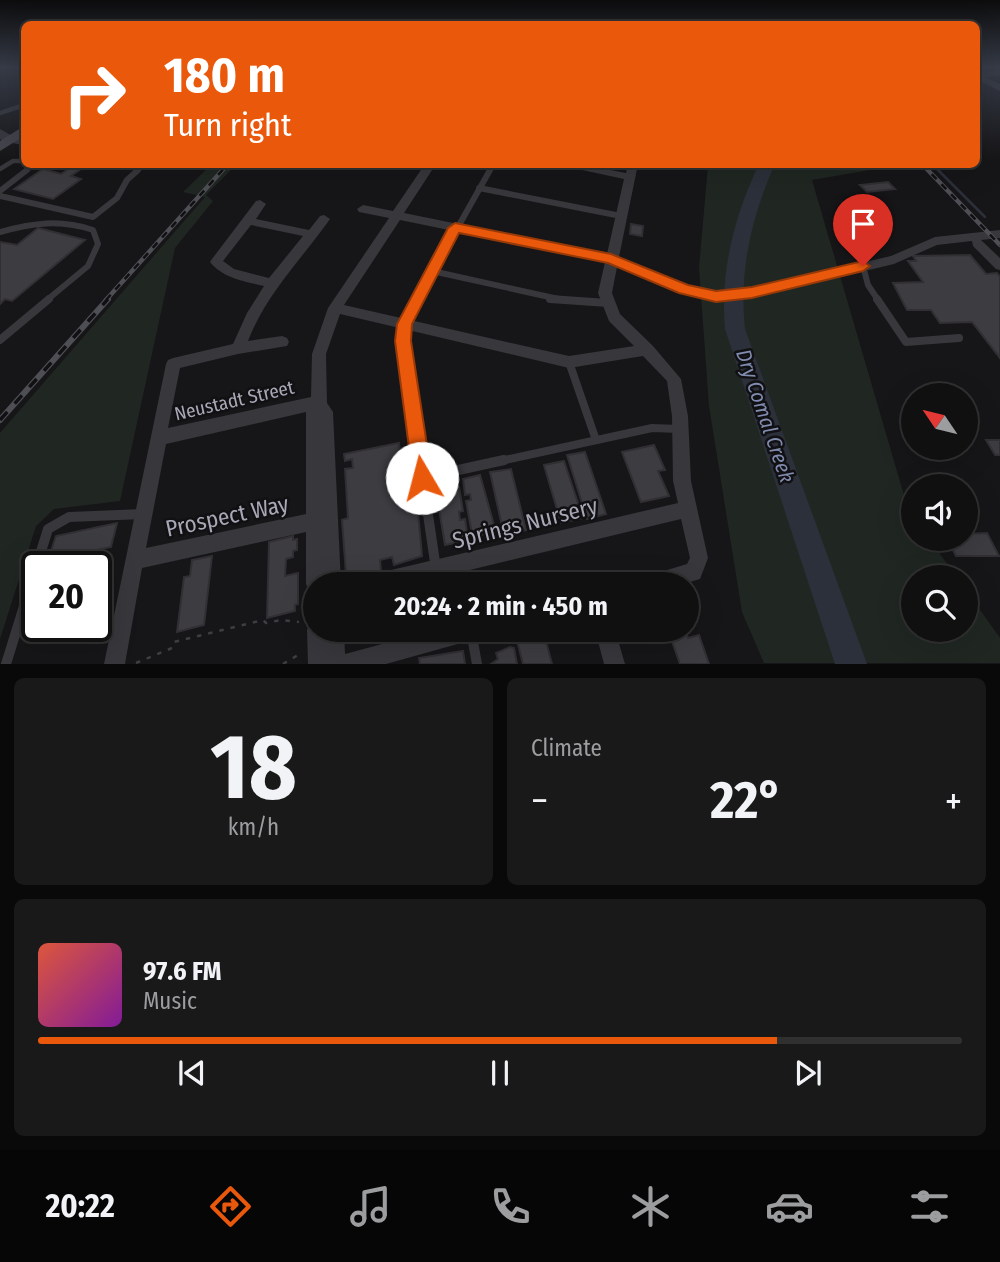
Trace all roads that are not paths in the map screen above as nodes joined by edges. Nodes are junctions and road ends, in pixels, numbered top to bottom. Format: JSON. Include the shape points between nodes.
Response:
{"nodes":[{"id":1,"x":21,"y":106,"type":"edge"},
{"id":2,"x":0,"y":114,"type":"edge"},
{"id":3,"x":21,"y":124,"type":"edge"},
{"id":4,"x":6,"y":139,"type":"edge"},
{"id":5,"x":21,"y":161,"type":"edge"},
{"id":6,"x":28,"y":168,"type":"edge"},
{"id":7,"x":140,"y":168,"type":"edge"},
{"id":8,"x":428,"y":168,"type":"edge"},
{"id":9,"x":491,"y":168,"type":"edge"},
{"id":10,"x":601,"y":168,"type":"edge"},
{"id":11,"x":0,"y":169,"type":"edge"},
{"id":12,"x":632,"y":171,"type":"edge"},
{"id":13,"x":1,"y":187,"type":"edge"},
{"id":14,"x":479,"y":188,"type":"junction"},
{"id":15,"x":0,"y":196,"type":"edge"},
{"id":16,"x":260,"y":204,"type":"dead end"},
{"id":17,"x":363,"y":209,"type":"dead end"},
{"id":18,"x":397,"y":216,"type":"junction"},
{"id":19,"x":621,"y":216,"type":"junction"},
{"id":20,"x":324,"y":219,"type":"dead end"},
{"id":21,"x":248,"y":221,"type":"junction"},
{"id":22,"x":455,"y":228,"type":"junction"},
{"id":23,"x":0,"y":232,"type":"edge"},
{"id":24,"x":311,"y":234,"type":"junction"},
{"id":25,"x":1000,"y":234,"type":"edge"},
{"id":26,"x":1000,"y":240,"type":"edge"},
{"id":27,"x":977,"y":243,"type":"junction"},
{"id":28,"x":928,"y":245,"type":"junction"},
{"id":29,"x":611,"y":259,"type":"junction"},
{"id":30,"x":1000,"y":265,"type":"edge"},
{"id":31,"x":863,"y":266,"type":"junction"},
{"id":32,"x":432,"y":271,"type":"junction"},
{"id":33,"x":272,"y":283,"type":"junction"},
{"id":34,"x":608,"y":303,"type":"junction"},
{"id":35,"x":335,"y":308,"type":"junction"},
{"id":36,"x":405,"y":324,"type":"junction"},
{"id":37,"x":959,"y":338,"type":"dead end"},
{"id":38,"x":0,"y":340,"type":"edge"},
{"id":39,"x":282,"y":342,"type":"dead end"},
{"id":40,"x":238,"y":348,"type":"junction"},
{"id":41,"x":648,"y":350,"type":"junction"},
{"id":42,"x":569,"y":362,"type":"junction"},
{"id":43,"x":319,"y":403,"type":"junction"},
{"id":44,"x":680,"y":423,"type":"junction"},
{"id":45,"x":159,"y":439,"type":"junction"},
{"id":46,"x":596,"y":440,"type":"junction"},
{"id":47,"x":422,"y":478,"type":"junction"},
{"id":48,"x":688,"y":509,"type":"junction"},
{"id":49,"x":143,"y":514,"type":"junction"},
{"id":50,"x":323,"y":520,"type":"junction"},
{"id":51,"x":134,"y":560,"type":"junction"},
{"id":52,"x":436,"y":569,"type":"junction"},
{"id":53,"x":317,"y":572,"type":"edge"},
{"id":54,"x":330,"y":572,"type":"edge"},
{"id":55,"x":424,"y":572,"type":"edge"},
{"id":56,"x":691,"y":572,"type":"edge"},
{"id":57,"x":312,"y":642,"type":"edge"},
{"id":58,"x":334,"y":642,"type":"edge"},
{"id":59,"x":425,"y":642,"type":"edge"},
{"id":60,"x":473,"y":642,"type":"edge"},
{"id":61,"x":609,"y":642,"type":"edge"},
{"id":62,"x":6,"y":663,"type":"edge"},
{"id":63,"x":114,"y":663,"type":"edge"},
{"id":64,"x":318,"y":663,"type":"edge"},
{"id":65,"x":335,"y":663,"type":"edge"},
{"id":66,"x":345,"y":663,"type":"edge"},
{"id":67,"x":477,"y":663,"type":"edge"},
{"id":68,"x":615,"y":663,"type":"edge"}],
"edges":[{"from":1,"to":2,"type":"lane"},
{"from":3,"to":4,"type":"main road"},
{"from":5,"to":11,"type":"lane"},
{"from":6,"to":13,"type":"lane"},
{"from":7,"to":15,"type":"lane","via":[[98,215],[88,217]]},
{"from":8,"to":18,"type":"street"},
{"from":9,"to":14,"type":"lane"},
{"from":10,"to":12,"type":"street"},
{"from":12,"to":19,"type":"street"},
{"from":14,"to":19,"type":"lane"},
{"from":14,"to":22,"type":"lane"},
{"from":16,"to":21,"type":"street"},
{"from":17,"to":18,"type":"street"},
{"from":18,"to":22,"type":"street"},
{"from":18,"to":35,"type":"street"},
{"from":19,"to":29,"type":"street"},
{"from":20,"to":24,"type":"street"},
{"from":21,"to":24,"type":"street"},
{"from":21,"to":33,"type":"street","via":[[216,262],[230,274]]},
{"from":22,"to":29,"type":"street"},
{"from":22,"to":32,"type":"lane"},
{"from":23,"to":38,"type":"lane","via":[[45,220],[69,221],[93,230],[98,244],[88,266]]},
{"from":24,"to":33,"type":"street"},
{"from":25,"to":28,"type":"street"},
{"from":26,"to":27,"type":"street"},
{"from":27,"to":28,"type":"street"},
{"from":27,"to":30,"type":"street"},
{"from":28,"to":31,"type":"street","via":[[894,260]]},
{"from":29,"to":31,"type":"street","via":[[716,297],[752,293]]},
{"from":29,"to":34,"type":"street","via":[[604,293]]},
{"from":31,"to":37,"type":"lane","via":[[868,285],[906,342]]},
{"from":32,"to":34,"type":"lane","via":[[555,300]]},
{"from":32,"to":36,"type":"lane"},
{"from":33,"to":40,"type":"street","via":[[247,320]]},
{"from":34,"to":41,"type":"street","via":[[614,317]]},
{"from":35,"to":36,"type":"street"},
{"from":35,"to":43,"type":"street","via":[[319,354]]},
{"from":36,"to":42,"type":"street"},
{"from":36,"to":47,"type":"lane","via":[[403,341]]},
{"from":39,"to":40,"type":"street"},
{"from":40,"to":45,"type":"street","via":[[173,364]]},
{"from":41,"to":42,"type":"street"},
{"from":41,"to":44,"type":"street","via":[[674,379]]},
{"from":42,"to":46,"type":"lane"},
{"from":43,"to":45,"type":"street","name":"Neustadt Street"},
{"from":43,"to":50,"type":"street","via":[[325,412]]},
{"from":44,"to":46,"type":"lane"},
{"from":44,"to":48,"type":"street"},
{"from":45,"to":49,"type":"street"},
{"from":46,"to":47,"type":"lane"},
{"from":47,"to":52,"type":"lane"},
{"from":48,"to":52,"type":"street","name":"Springs Nursery"},
{"from":48,"to":56,"type":"street","via":[[698,553],[696,569]]},
{"from":49,"to":51,"type":"street"},
{"from":49,"to":62,"type":"lane","via":[[69,517],[48,529]]},
{"from":50,"to":51,"type":"street","name":"Prospect Way"},
{"from":50,"to":53,"type":"street"},
{"from":50,"to":54,"type":"street"},
{"from":51,"to":63,"type":"street"},
{"from":52,"to":55,"type":"street","name":"Springs Nursery"},
{"from":57,"to":64,"type":"street"},
{"from":58,"to":65,"type":"street"},
{"from":59,"to":66,"type":"street"},
{"from":60,"to":67,"type":"lane"},
{"from":61,"to":68,"type":"street"}]}
